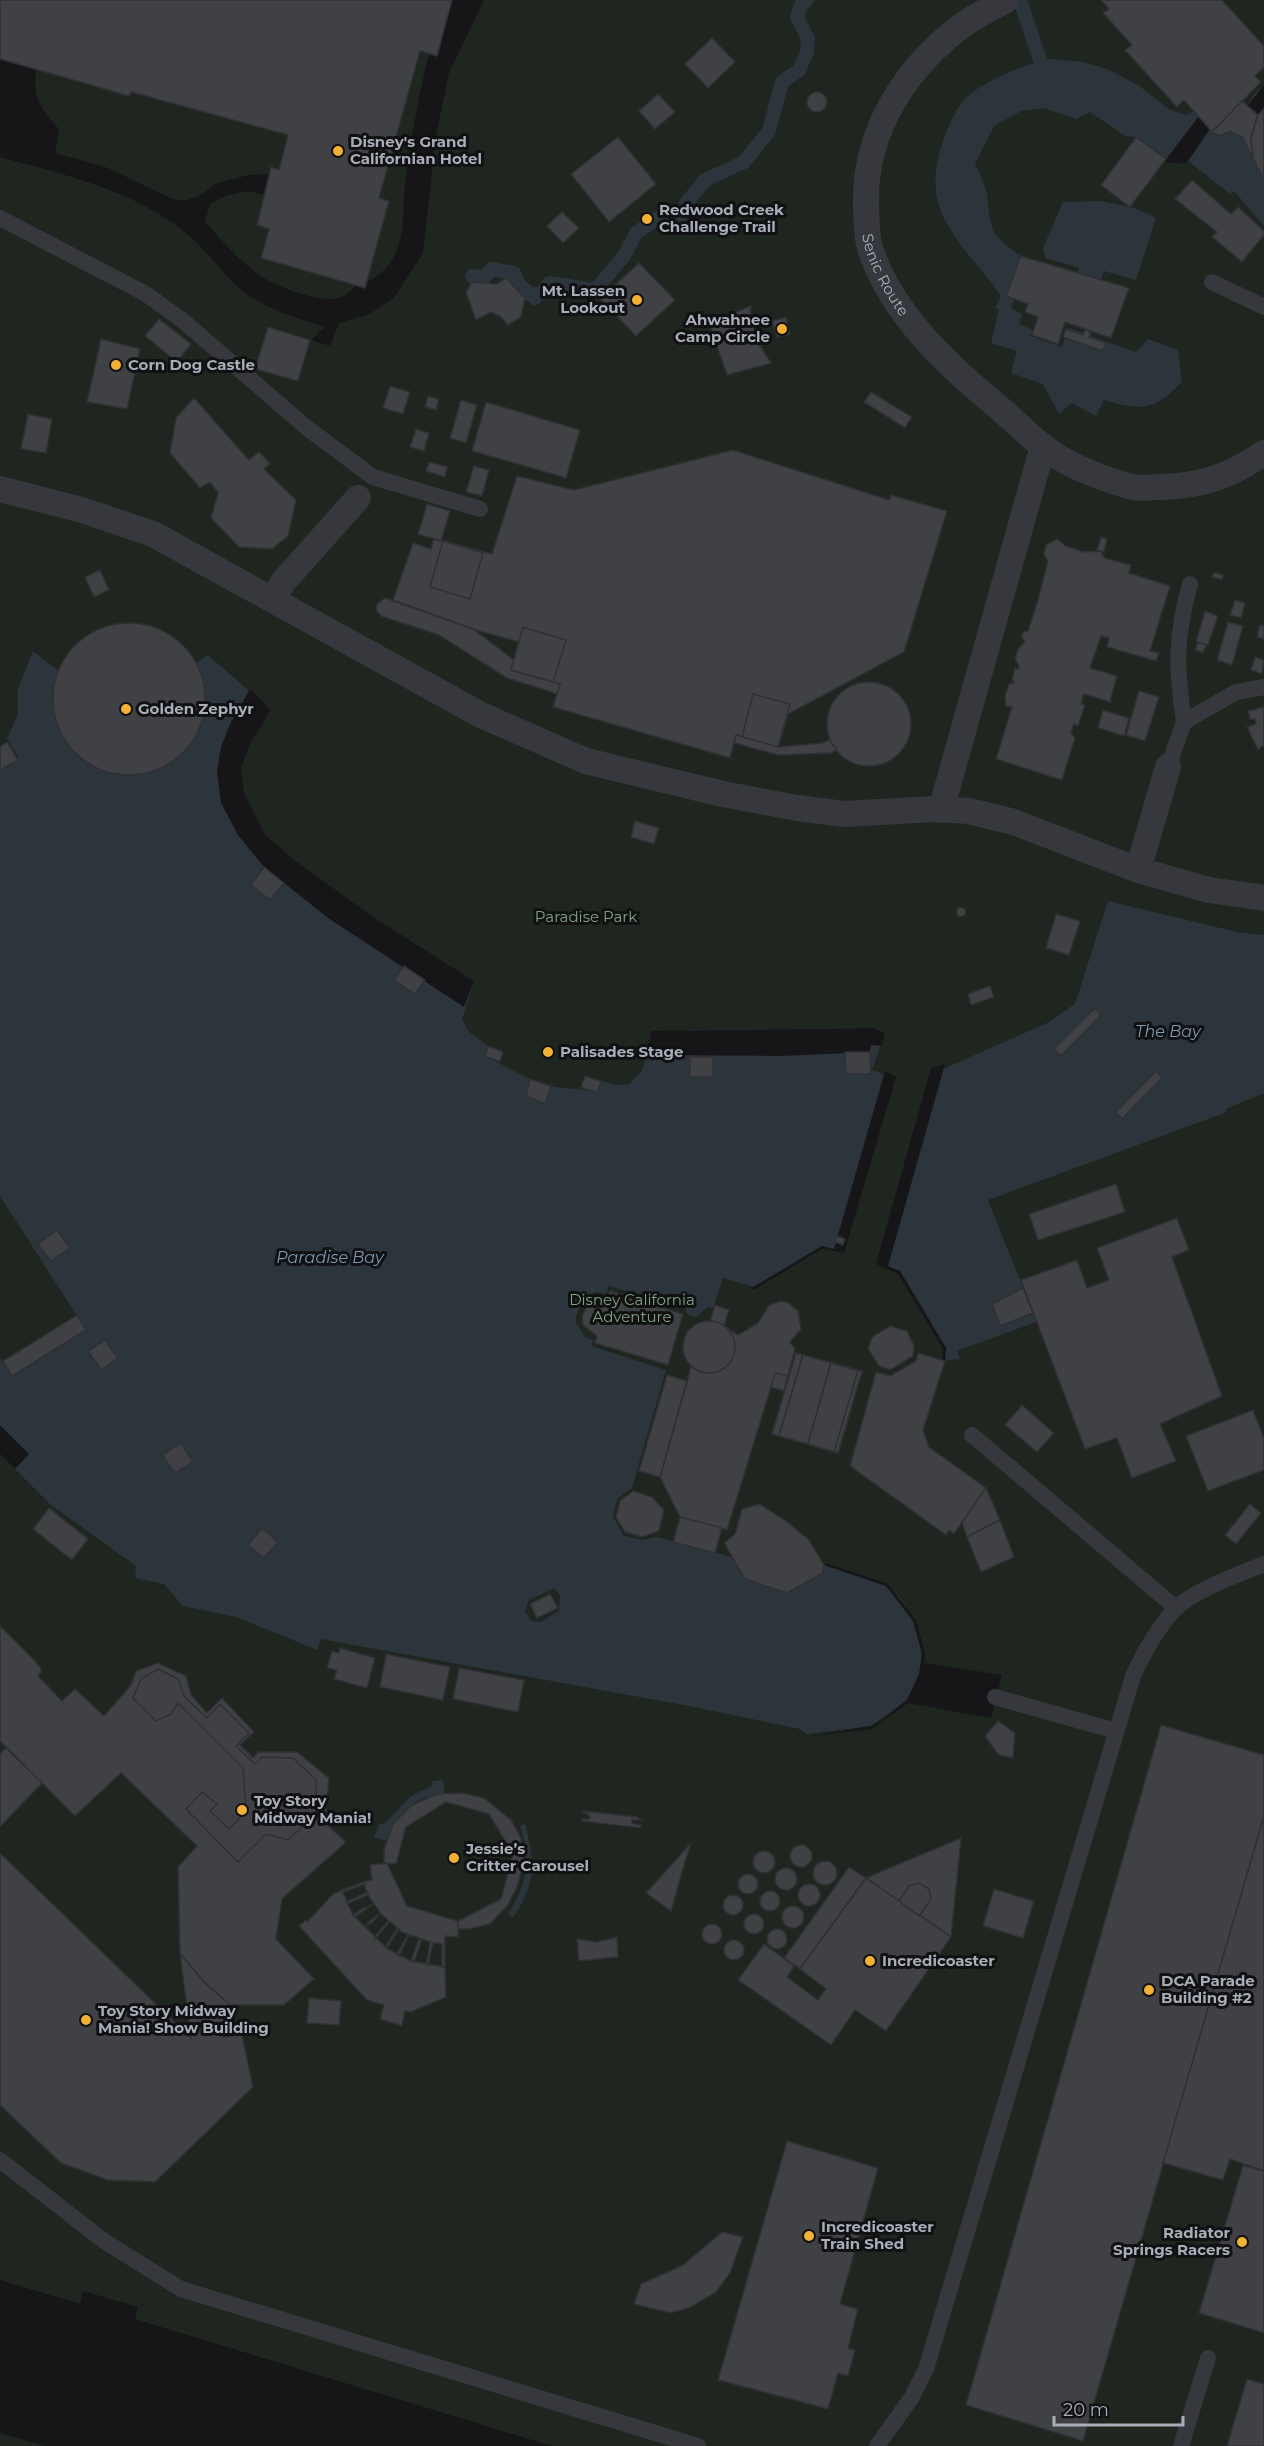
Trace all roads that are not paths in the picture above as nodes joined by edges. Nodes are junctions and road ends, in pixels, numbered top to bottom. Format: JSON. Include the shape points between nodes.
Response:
{"nodes":[{"id":1,"x":1006,"y":0,"type":"edge"},
{"id":2,"x":0,"y":218,"type":"edge"},
{"id":3,"x":1212,"y":282,"type":"dead end"},
{"id":4,"x":1264,"y":308,"type":"edge"},
{"id":5,"x":1043,"y":446,"type":"junction"},
{"id":6,"x":1264,"y":453,"type":"edge"},
{"id":7,"x":373,"y":477,"type":"junction"},
{"id":8,"x":0,"y":489,"type":"edge"},
{"id":9,"x":358,"y":498,"type":"joint"},
{"id":10,"x":480,"y":509,"type":"dead end"},
{"id":11,"x":1190,"y":584,"type":"dead end"},
{"id":12,"x":273,"y":600,"type":"junction"},
{"id":13,"x":1264,"y":687,"type":"edge"},
{"id":14,"x":1185,"y":722,"type":"junction"},
{"id":15,"x":1168,"y":767,"type":"joint"},
{"id":16,"x":941,"y":810,"type":"junction"},
{"id":17,"x":1138,"y":870,"type":"junction"},
{"id":18,"x":1264,"y":898,"type":"edge"},
{"id":19,"x":972,"y":1435,"type":"dead end"},
{"id":20,"x":1264,"y":1564,"type":"edge"},
{"id":21,"x":1176,"y":1608,"type":"junction"},
{"id":22,"x":995,"y":1697,"type":"dead end"},
{"id":23,"x":1116,"y":1731,"type":"junction"},
{"id":24,"x":0,"y":2160,"type":"edge"},
{"id":25,"x":1208,"y":2358,"type":"dead end"},
{"id":26,"x":698,"y":2446,"type":"edge"},
{"id":27,"x":877,"y":2446,"type":"edge"},
{"id":28,"x":1181,"y":2446,"type":"edge"}],
"edges":[{"from":1,"to":5,"type":"street","name":"Senic Route","via":[[947,39],[911,75],[897,96],[869,158],[867,225],[871,253],[898,304],[924,338],[959,374]]},
{"from":2,"to":7,"type":"lane","via":[[146,294],[182,320],[307,428]]},
{"from":3,"to":4,"type":"lane"},
{"from":5,"to":6,"type":"street","name":"Senic Route","via":[[1096,477],[1133,488],[1186,487],[1216,480]]},
{"from":5,"to":16,"type":"street"},
{"from":7,"to":9,"type":"lane"},
{"from":7,"to":10,"type":"lane"},
{"from":8,"to":12,"type":"street","via":[[153,534]]},
{"from":9,"to":12,"type":"street","via":[[283,582]]},
{"from":11,"to":14,"type":"lane","via":[[1179,623],[1176,674]]},
{"from":12,"to":16,"type":"street","via":[[481,715],[586,761],[809,810],[844,814]]},
{"from":13,"to":14,"type":"lane","via":[[1236,692]]},
{"from":14,"to":15,"type":"lane"},
{"from":15,"to":17,"type":"street"},
{"from":16,"to":17,"type":"street","via":[[1014,822]]},
{"from":17,"to":18,"type":"street","via":[[1209,890]]},
{"from":19,"to":21,"type":"lane"},
{"from":20,"to":21,"type":"lane","via":[[1220,1582]]},
{"from":21,"to":23,"type":"lane","via":[[1148,1644],[1133,1676]]},
{"from":22,"to":23,"type":"lane"},
{"from":23,"to":27,"type":"lane","via":[[926,2368],[912,2397]]},
{"from":24,"to":26,"type":"lane","via":[[104,2241],[181,2289]]},
{"from":25,"to":28,"type":"lane"}]}
